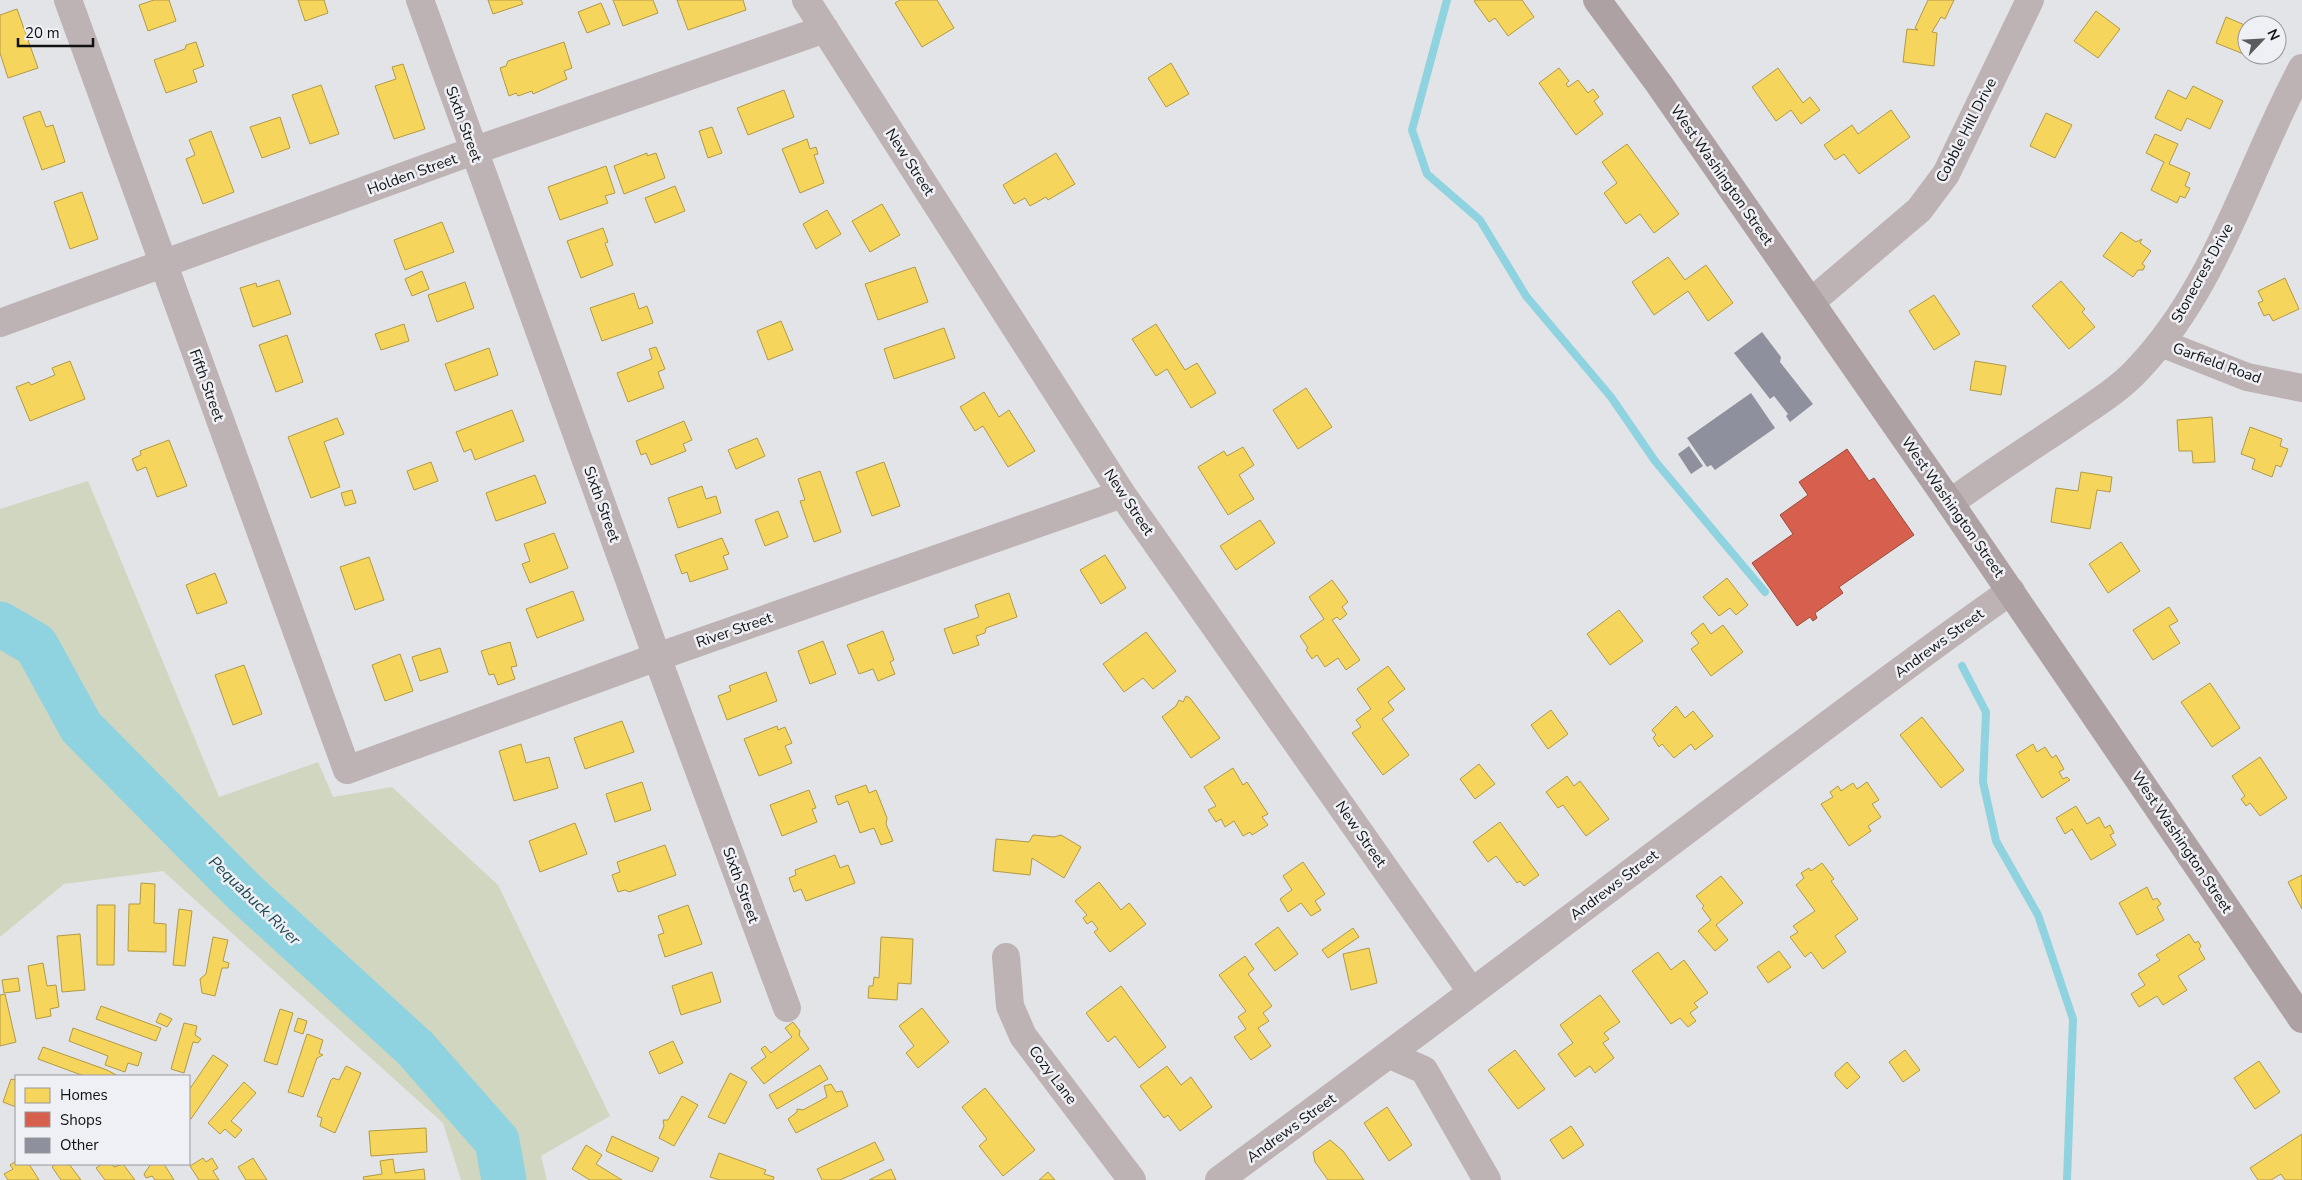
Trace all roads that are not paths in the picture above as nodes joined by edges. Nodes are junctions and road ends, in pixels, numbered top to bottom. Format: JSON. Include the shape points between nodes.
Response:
{"nodes":[{"id":1,"x":68,"y":0,"type":"edge"},
{"id":2,"x":420,"y":0,"type":"edge"},
{"id":3,"x":806,"y":0,"type":"edge"},
{"id":4,"x":1597,"y":0,"type":"edge"},
{"id":5,"x":2030,"y":0,"type":"edge"},
{"id":6,"x":825,"y":29,"type":"junction"},
{"id":7,"x":2302,"y":68,"type":"edge"},
{"id":8,"x":473,"y":152,"type":"junction"},
{"id":9,"x":164,"y":265,"type":"junction"},
{"id":10,"x":1810,"y":302,"type":"junction"},
{"id":11,"x":0,"y":323,"type":"edge"},
{"id":12,"x":2161,"y":343,"type":"junction"},
{"id":13,"x":2302,"y":388,"type":"edge"},
{"id":14,"x":1122,"y":494,"type":"junction"},
{"id":15,"x":1950,"y":503,"type":"junction"},
{"id":16,"x":2011,"y":591,"type":"junction"},
{"id":17,"x":657,"y":657,"type":"junction"},
{"id":18,"x":347,"y":770,"type":"joint"},
{"id":19,"x":1006,"y":956,"type":"dead end"},
{"id":20,"x":1471,"y":991,"type":"junction"},
{"id":21,"x":787,"y":1008,"type":"dead end"},
{"id":22,"x":2302,"y":1019,"type":"edge"},
{"id":23,"x":1390,"y":1055,"type":"junction"},
{"id":24,"x":1132,"y":1180,"type":"edge"},
{"id":25,"x":1219,"y":1180,"type":"edge"},
{"id":26,"x":1487,"y":1180,"type":"edge"}],
"edges":[{"from":1,"to":9,"type":"street","name":"Fifth Street"},
{"from":2,"to":8,"type":"street","name":"Sixth Street"},
{"from":3,"to":6,"type":"street","name":"New Street"},
{"from":4,"to":10,"type":"main road","name":"West Washington Street"},
{"from":5,"to":10,"type":"street","name":"Cobble Hill Drive","via":[[1946,174],[1919,210]]},
{"from":6,"to":8,"type":"street","name":"Holden Street"},
{"from":6,"to":14,"type":"street","name":"New Street"},
{"from":7,"to":12,"type":"street","name":"Stonecrest Drive","via":[[2228,230],[2189,303]]},
{"from":8,"to":9,"type":"street","name":"Holden Street"},
{"from":8,"to":17,"type":"street","name":"Sixth Street"},
{"from":9,"to":11,"type":"street","name":"Holden Street"},
{"from":9,"to":18,"type":"street","name":"Fifth Street"},
{"from":10,"to":15,"type":"main road","name":"West Washington Street"},
{"from":12,"to":13,"type":"street","name":"Garfield Road","via":[[2247,377]]},
{"from":12,"to":15,"type":"street","name":"Stonecrest Drive","via":[[2137,371],[2101,400]]},
{"from":14,"to":17,"type":"street","name":"River Street"},
{"from":14,"to":20,"type":"street","name":"New Street"},
{"from":15,"to":16,"type":"main road","name":"West Washington Street"},
{"from":16,"to":20,"type":"street","name":"Andrews Street"},
{"from":16,"to":22,"type":"main road","name":"West Washington Street"},
{"from":17,"to":18,"type":"street","name":"River Street"},
{"from":17,"to":21,"type":"street","name":"Sixth Street"},
{"from":19,"to":24,"type":"street","name":"Cozy Lane","via":[[1010,1006],[1023,1036]]},
{"from":20,"to":23,"type":"street","name":"Andrews Street"},
{"from":23,"to":25,"type":"street","name":"Andrews Street"},
{"from":23,"to":26,"type":"street","via":[[1424,1070]]}]}
